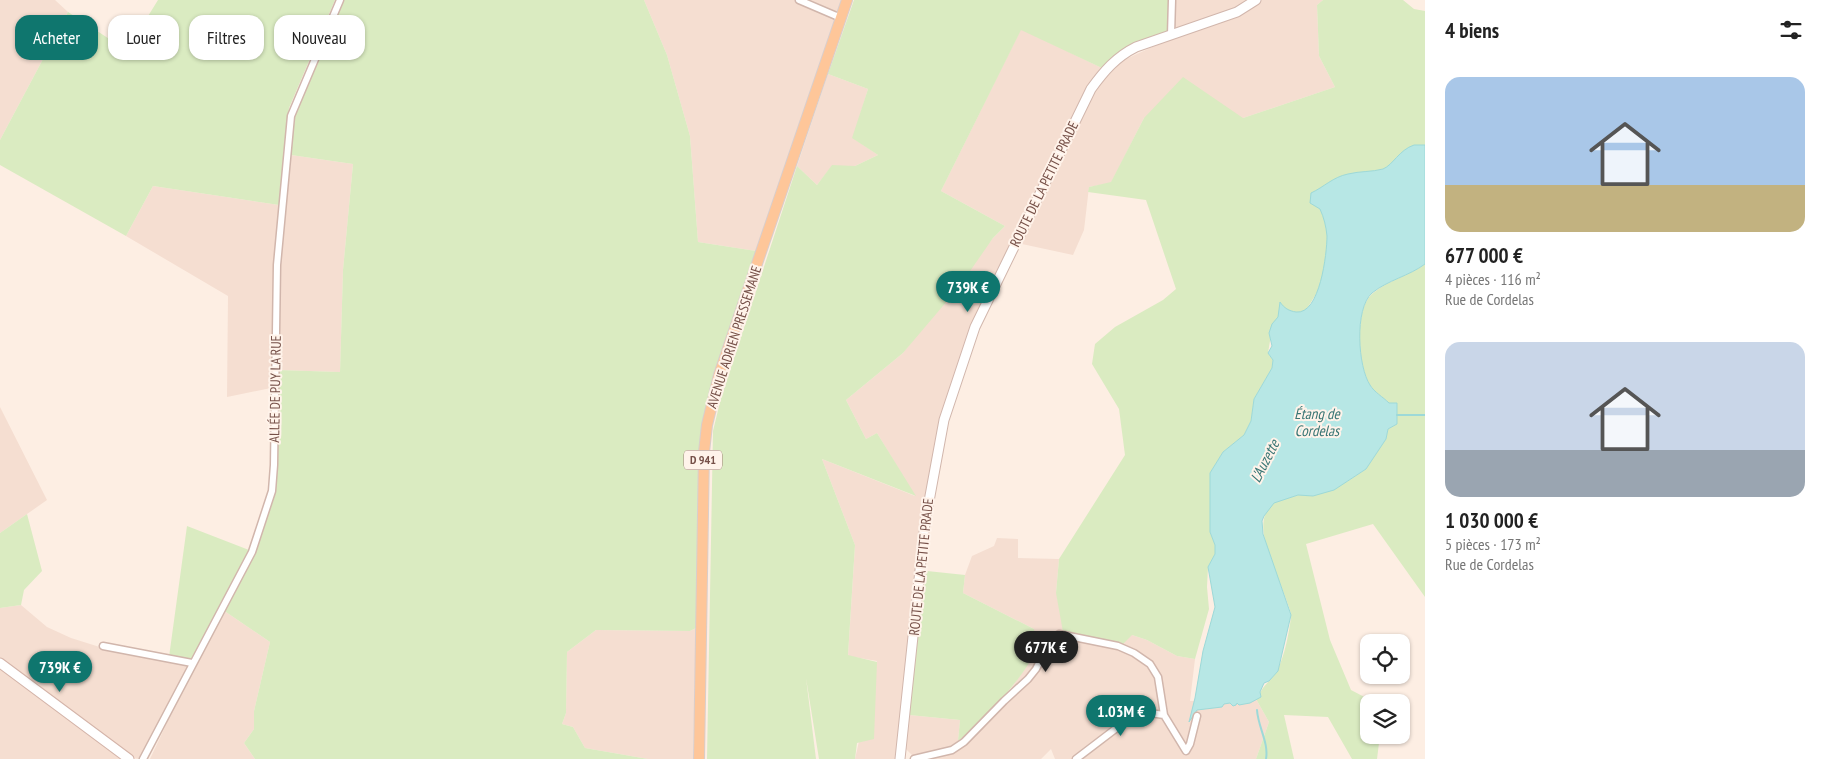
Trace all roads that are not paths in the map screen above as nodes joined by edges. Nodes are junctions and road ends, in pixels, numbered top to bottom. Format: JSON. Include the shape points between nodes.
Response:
{"nodes":[{"id":1,"x":340,"y":0,"type":"edge"},
{"id":2,"x":799,"y":0,"type":"edge"},
{"id":3,"x":847,"y":0,"type":"edge"},
{"id":4,"x":1172,"y":0,"type":"edge"},
{"id":5,"x":1256,"y":0,"type":"edge"},
{"id":6,"x":841,"y":18,"type":"junction"},
{"id":7,"x":1171,"y":35,"type":"junction"},
{"id":8,"x":103,"y":646,"type":"dead end"},
{"id":9,"x":0,"y":663,"type":"edge"},
{"id":10,"x":192,"y":663,"type":"junction"},
{"id":11,"x":1164,"y":715,"type":"junction"},
{"id":12,"x":1198,"y":716,"type":"dead end"},
{"id":13,"x":129,"y":759,"type":"edge"},
{"id":14,"x":143,"y":759,"type":"edge"},
{"id":15,"x":699,"y":759,"type":"edge"},
{"id":16,"x":900,"y":759,"type":"edge"},
{"id":17,"x":914,"y":759,"type":"edge"},
{"id":18,"x":1076,"y":759,"type":"edge"}],
"edges":[{"from":1,"to":10,"type":"street","name":"ALLÉE DE PUY LA RUE","via":[[291,116],[277,265],[272,491],[252,552]]},
{"from":2,"to":6,"type":"street"},
{"from":3,"to":6,"type":"main road","number":"D 941"},
{"from":4,"to":7,"type":"street"},
{"from":5,"to":7,"type":"street","name":"ROUTE DE LA PETITE PRADE","via":[[1237,12]]},
{"from":6,"to":15,"type":"main road","name":"AVENUE ADRIEN PRESSEMANE","number":"D 941","via":[[719,375],[707,425]]},
{"from":7,"to":16,"type":"street","name":"ROUTE DE LA PETITE PRADE","via":[[1123,53],[1091,89],[975,327],[944,420],[932,479]]},
{"from":8,"to":10,"type":"street"},
{"from":9,"to":13,"type":"street"},
{"from":10,"to":14,"type":"street","name":"ALLÉE DE PUY LA RUE"},
{"from":11,"to":12,"type":"street","via":[[1186,751]]},
{"from":11,"to":17,"type":"street","via":[[1158,677],[1144,659],[1107,643],[1059,634],[1050,641],[1028,679],[964,742],[952,750]]},
{"from":11,"to":18,"type":"street","via":[[1135,714]]}]}
